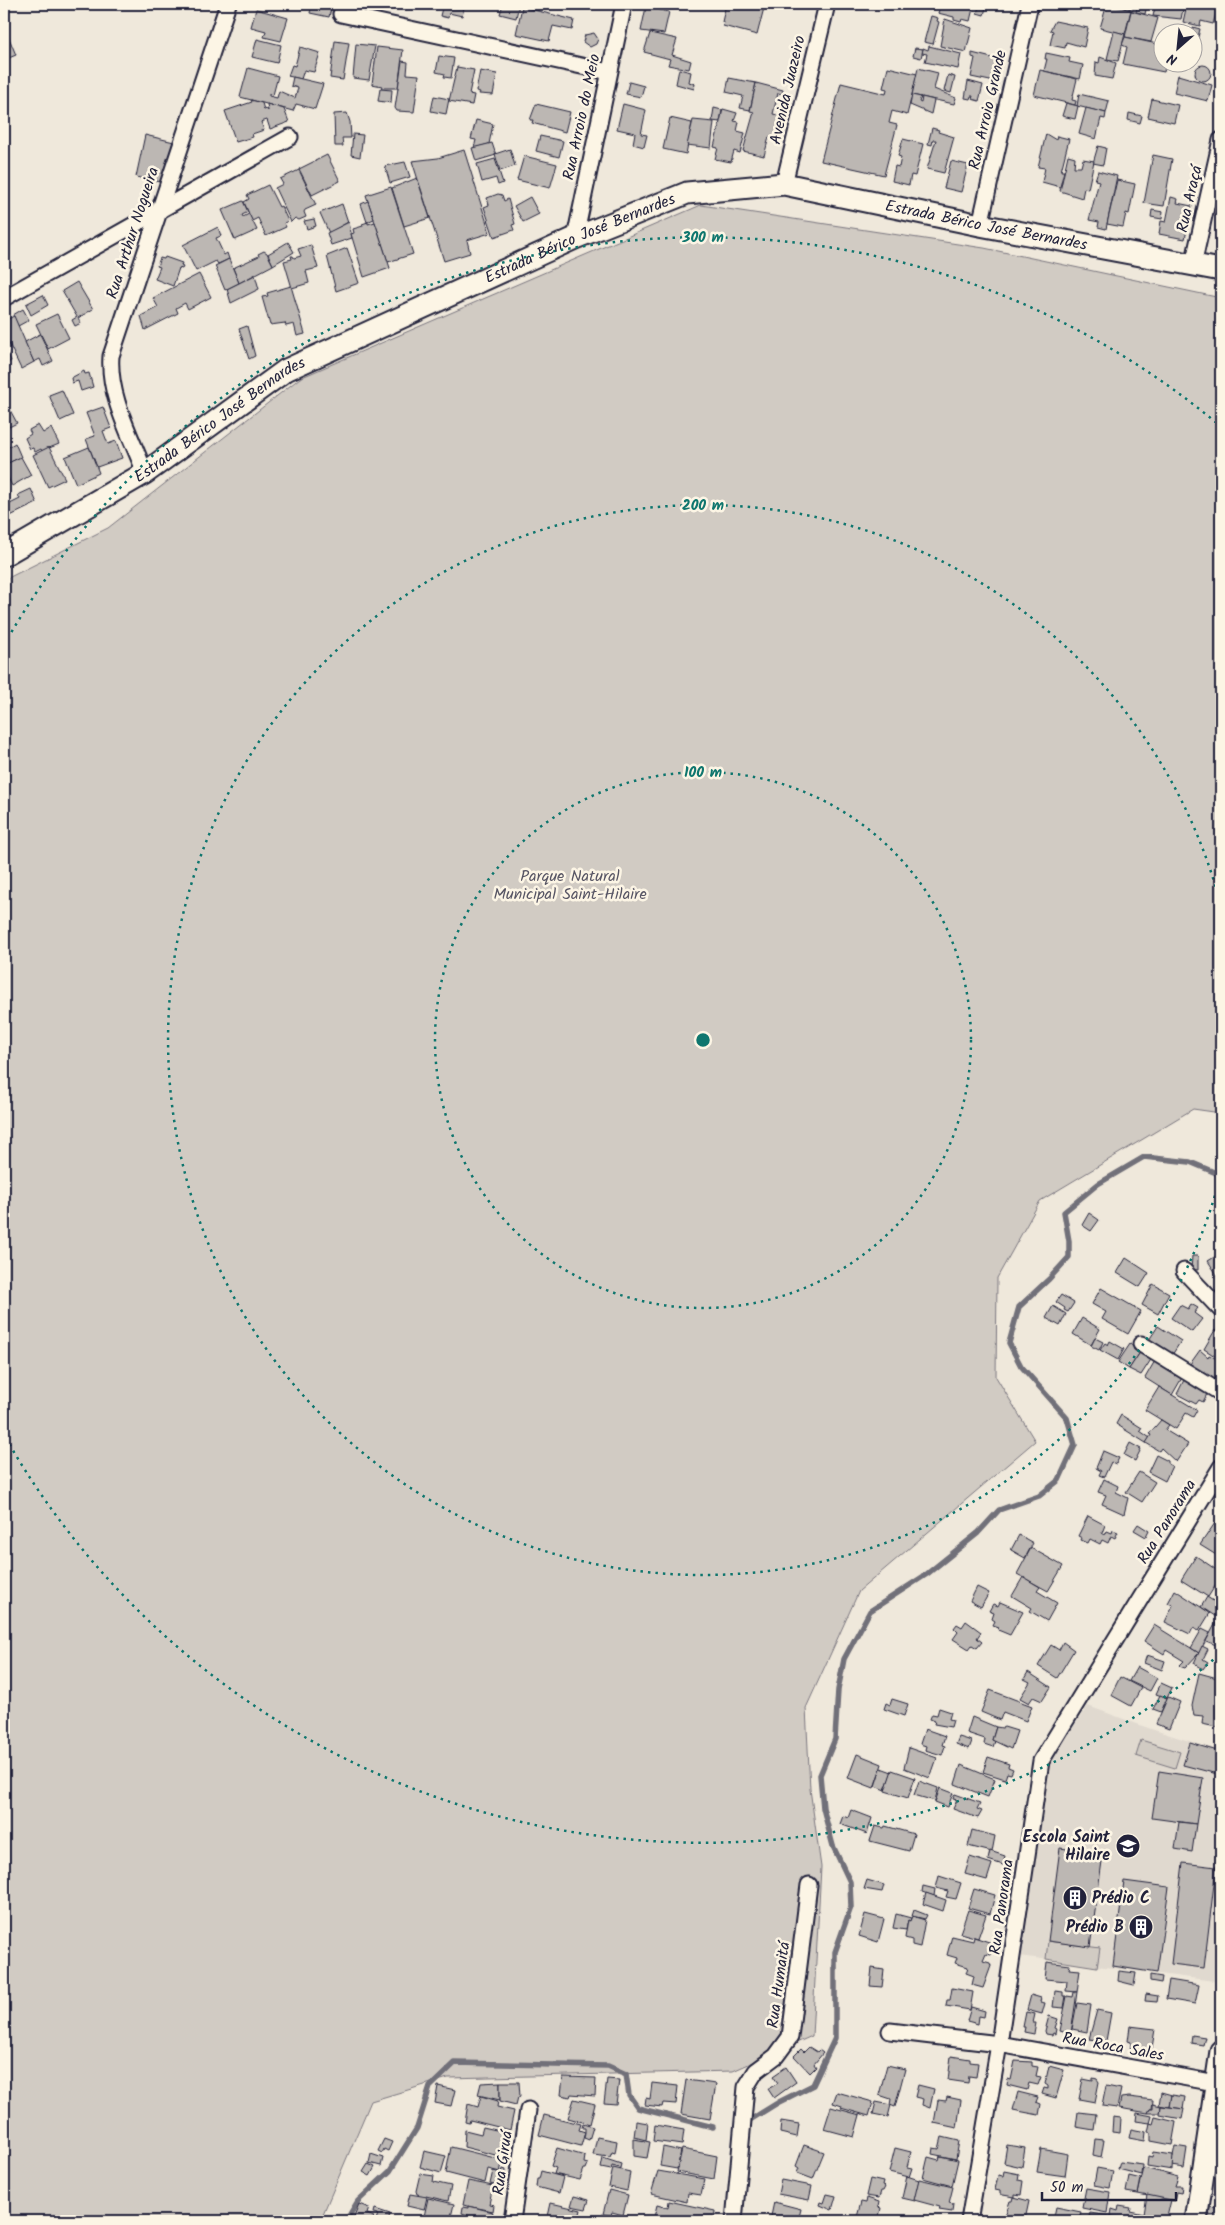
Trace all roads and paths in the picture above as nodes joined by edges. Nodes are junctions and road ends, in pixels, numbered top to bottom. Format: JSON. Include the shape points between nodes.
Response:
{"nodes":[{"id":1,"x":228,"y":4,"type":"edge"},
{"id":2,"x":624,"y":4,"type":"edge"},
{"id":3,"x":827,"y":4,"type":"edge"},
{"id":4,"x":1030,"y":4,"type":"edge"},
{"id":5,"x":341,"y":14,"type":"dead end"},
{"id":6,"x":609,"y":72,"type":"junction"},
{"id":7,"x":290,"y":136,"type":"dead end"},
{"id":8,"x":1221,"y":140,"type":"edge"},
{"id":9,"x":784,"y":184,"type":"junction"},
{"id":10,"x":160,"y":208,"type":"junction"},
{"id":11,"x":980,"y":225,"type":"junction"},
{"id":12,"x":575,"y":238,"type":"junction"},
{"id":13,"x":1193,"y":265,"type":"junction"},
{"id":14,"x":1221,"y":270,"type":"edge"},
{"id":15,"x":4,"y":298,"type":"edge"},
{"id":16,"x":145,"y":473,"type":"junction"},
{"id":17,"x":4,"y":555,"type":"edge"},
{"id":18,"x":1184,"y":1271,"type":"dead end"},
{"id":19,"x":1221,"y":1310,"type":"edge"},
{"id":20,"x":1141,"y":1344,"type":"dead end"},
{"id":21,"x":1221,"y":1393,"type":"edge"},
{"id":22,"x":1221,"y":1467,"type":"edge"},
{"id":23,"x":810,"y":1885,"type":"dead end"},
{"id":24,"x":890,"y":2031,"type":"dead end"},
{"id":25,"x":999,"y":2044,"type":"junction"},
{"id":26,"x":1221,"y":2051,"type":"edge"},
{"id":27,"x":1219,"y":2084,"type":"edge"},
{"id":28,"x":528,"y":2110,"type":"dead end"},
{"id":29,"x":512,"y":2221,"type":"edge"},
{"id":30,"x":734,"y":2221,"type":"edge"},
{"id":31,"x":969,"y":2221,"type":"edge"},
{"id":32,"x":1196,"y":2221,"type":"edge"}],
"edges":[{"from":1,"to":10,"type":"street","name":"Rua Arthur Nogueira"},
{"from":2,"to":6,"type":"street","name":"Rua Arroio do Meio"},
{"from":3,"to":9,"type":"street","name":"Avenida Juazeiro"},
{"from":4,"to":11,"type":"street","name":"Rua Arroio Grande"},
{"from":5,"to":6,"type":"street"},
{"from":6,"to":12,"type":"street","name":"Rua Arroio do Meio"},
{"from":7,"to":10,"type":"street"},
{"from":8,"to":13,"type":"street","name":"Rua Araçá"},
{"from":9,"to":11,"type":"main road","name":"Estrada Bérico José Bernardes"},
{"from":9,"to":12,"type":"main road","name":"Estrada Bérico José Bernardes","via":[[687,193]]},
{"from":10,"to":15,"type":"street"},
{"from":10,"to":16,"type":"street","name":"Rua Arthur Nogueira","via":[[111,356],[110,373]]},
{"from":11,"to":13,"type":"main road","name":"Estrada Bérico José Bernardes"},
{"from":12,"to":16,"type":"main road","name":"Estrada Bérico José Bernardes","via":[[286,370]]},
{"from":13,"to":14,"type":"main road","name":"Estrada Bérico José Bernardes"},
{"from":16,"to":17,"type":"main road","name":"Estrada Bérico José Bernardes"},
{"from":18,"to":19,"type":"street"},
{"from":20,"to":21,"type":"street"},
{"from":22,"to":25,"type":"street","name":"Rua Panorama","via":[[1041,1761]]},
{"from":23,"to":30,"type":"street","name":"Rua Humaitá","via":[[790,2037],[776,2056],[756,2070],[746,2088]]},
{"from":24,"to":25,"type":"street","name":"Rua Roca Sales"},
{"from":25,"to":27,"type":"street","name":"Rua Roca Sales"},
{"from":25,"to":31,"type":"street","name":"Rua Panorama"},
{"from":26,"to":27,"type":"main road"},
{"from":27,"to":32,"type":"main road"},
{"from":28,"to":29,"type":"street","name":"Rua Giruá"}]}
